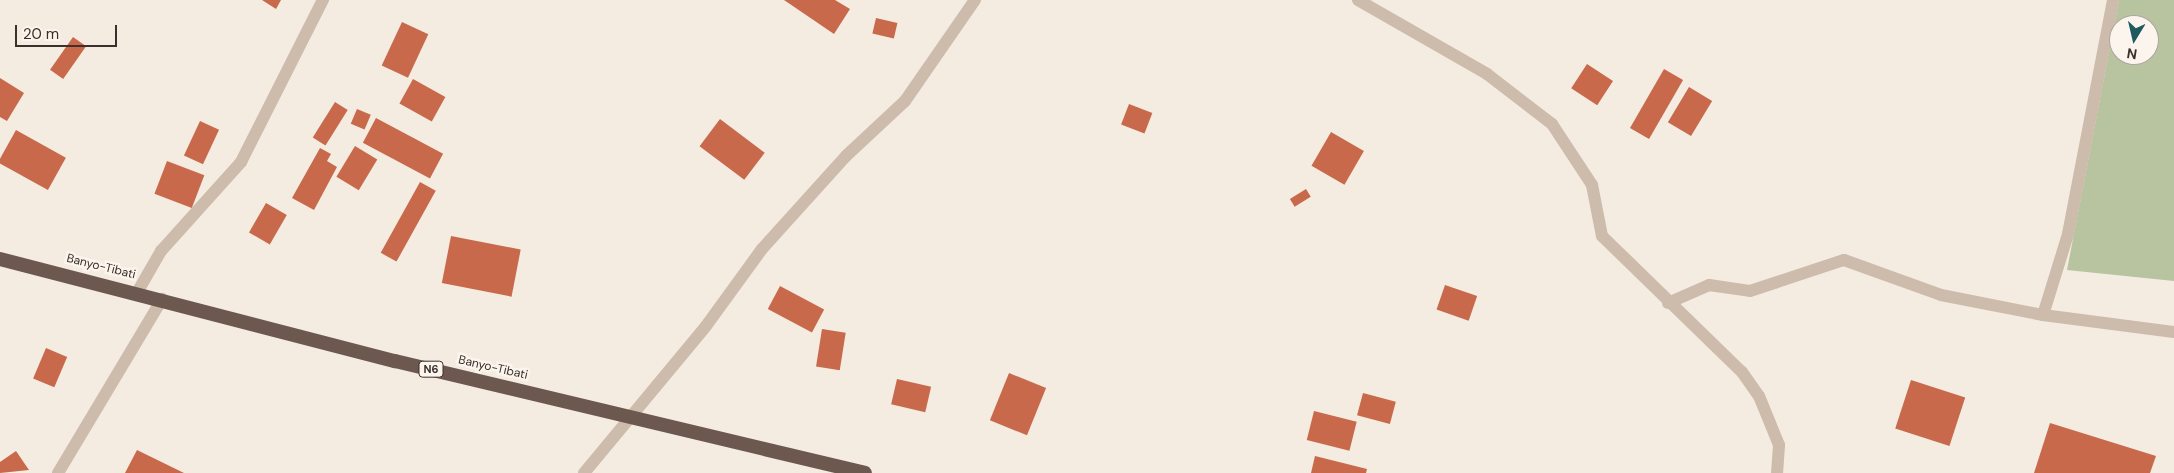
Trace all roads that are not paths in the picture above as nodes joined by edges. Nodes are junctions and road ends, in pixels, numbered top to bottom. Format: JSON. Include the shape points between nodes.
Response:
{"nodes":[{"id":1,"x":324,"y":0,"type":"edge"},
{"id":2,"x":975,"y":0,"type":"edge"},
{"id":3,"x":1358,"y":0,"type":"edge"},
{"id":4,"x":2114,"y":0,"type":"edge"},
{"id":5,"x":0,"y":259,"type":"edge"},
{"id":6,"x":138,"y":292,"type":"junction"},
{"id":7,"x":162,"y":299,"type":"junction"},
{"id":8,"x":1668,"y":303,"type":"junction"},
{"id":9,"x":2043,"y":315,"type":"junction"},
{"id":10,"x":2174,"y":332,"type":"edge"},
{"id":11,"x":627,"y":415,"type":"junction"},
{"id":12,"x":58,"y":473,"type":"edge"},
{"id":13,"x":584,"y":473,"type":"edge"},
{"id":14,"x":864,"y":473,"type":"edge"},
{"id":15,"x":1776,"y":473,"type":"edge"}],
"edges":[{"from":1,"to":6,"type":"street","via":[[241,162],[161,252]]},
{"from":2,"to":11,"type":"street","via":[[905,101],[808,197],[762,248],[706,326]]},
{"from":3,"to":8,"type":"street","via":[[1487,74],[1552,124],[1592,185],[1602,236]]},
{"from":4,"to":9,"type":"street","via":[[2068,234]]},
{"from":5,"to":6,"type":"highway","name":"Banyo-Tibati","number":"N6"},
{"from":6,"to":7,"type":"highway","name":"Banyo-Tibati","number":"N6"},
{"from":7,"to":11,"type":"highway","name":"Banyo-Tibati","number":"N6","via":[[395,361]]},
{"from":7,"to":12,"type":"street"},
{"from":8,"to":9,"type":"street","via":[[1709,286],[1750,291],[1844,260],[1941,295]]},
{"from":8,"to":15,"type":"street","via":[[1742,372],[1760,396],[1779,444]]},
{"from":9,"to":10,"type":"street"},
{"from":11,"to":13,"type":"street"},
{"from":11,"to":14,"type":"highway","name":"Banyo-Tibati","number":"N6"}]}
